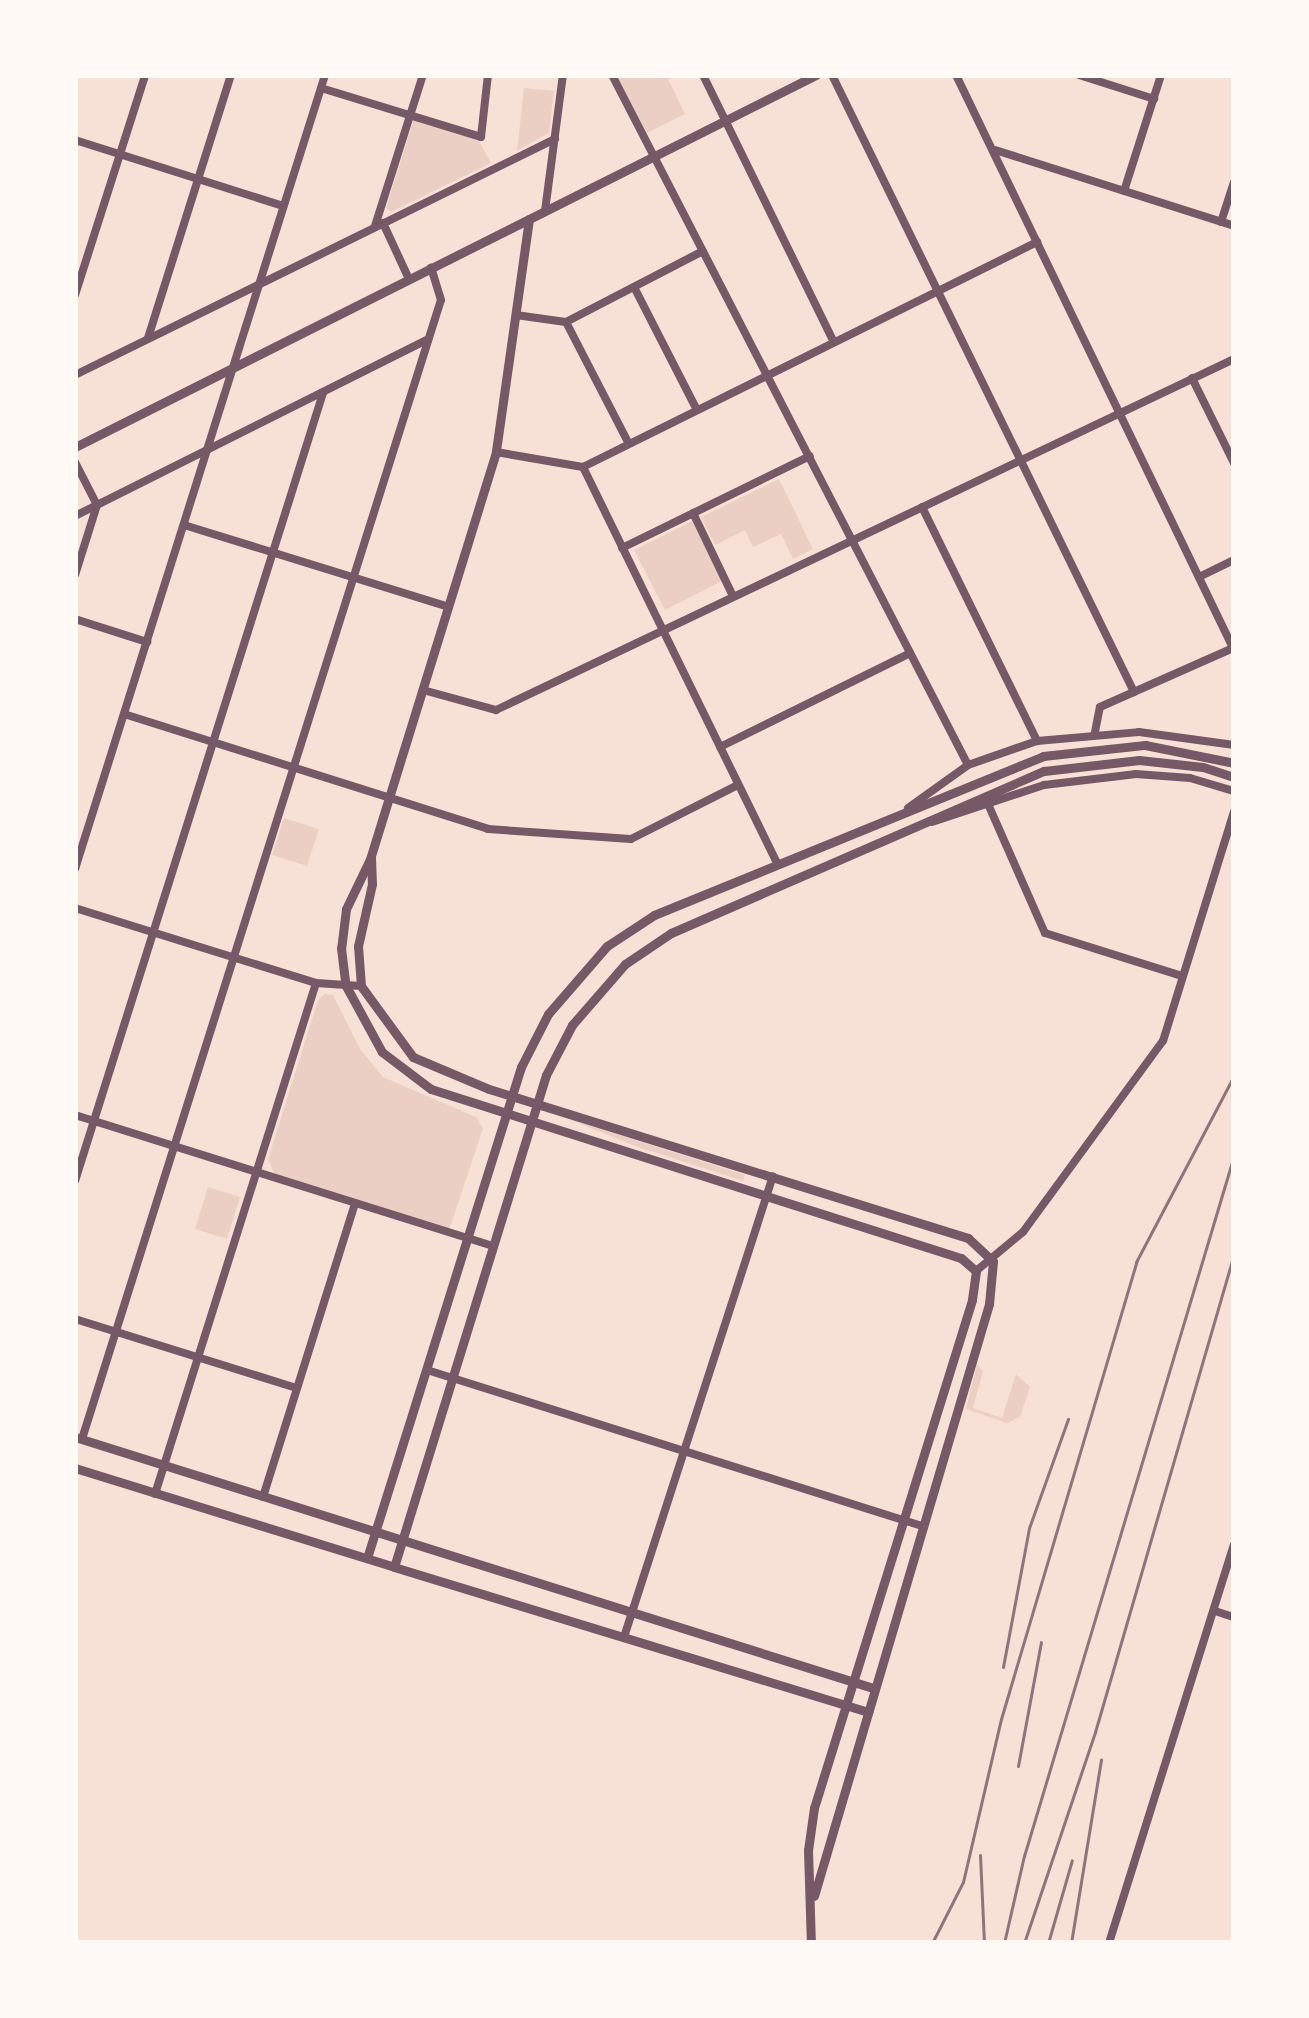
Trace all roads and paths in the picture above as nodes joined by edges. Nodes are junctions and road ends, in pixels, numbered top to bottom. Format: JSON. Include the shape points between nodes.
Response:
{"nodes":[{"id":1,"x":145,"y":75,"type":"edge"},
{"id":2,"x":232,"y":75,"type":"edge"},
{"id":3,"x":325,"y":75,"type":"edge"},
{"id":4,"x":424,"y":75,"type":"edge"},
{"id":5,"x":488,"y":75,"type":"edge"},
{"id":6,"x":563,"y":75,"type":"edge"},
{"id":7,"x":612,"y":75,"type":"edge"},
{"id":8,"x":703,"y":75,"type":"edge"},
{"id":9,"x":816,"y":75,"type":"edge"},
{"id":10,"x":832,"y":75,"type":"edge"},
{"id":11,"x":956,"y":75,"type":"edge"},
{"id":12,"x":1079,"y":75,"type":"edge"},
{"id":13,"x":1161,"y":75,"type":"edge"},
{"id":14,"x":321,"y":88,"type":"junction"},
{"id":15,"x":1154,"y":99,"type":"junction"},
{"id":16,"x":410,"y":116,"type":"junction"},
{"id":17,"x":725,"y":121,"type":"junction"},
{"id":18,"x":555,"y":139,"type":"junction"},
{"id":19,"x":75,"y":140,"type":"edge"},
{"id":20,"x":994,"y":150,"type":"junction"},
{"id":21,"x":120,"y":154,"type":"junction"},
{"id":22,"x":655,"y":156,"type":"junction"},
{"id":23,"x":198,"y":179,"type":"junction"},
{"id":24,"x":1234,"y":182,"type":"edge"},
{"id":25,"x":1124,"y":191,"type":"junction"},
{"id":26,"x":284,"y":206,"type":"junction"},
{"id":27,"x":545,"y":211,"type":"junction"},
{"id":28,"x":529,"y":219,"type":"junction"},
{"id":29,"x":1221,"y":222,"type":"junction"},
{"id":30,"x":379,"y":225,"type":"junction"},
{"id":31,"x":1234,"y":226,"type":"edge"},
{"id":32,"x":1036,"y":242,"type":"junction"},
{"id":33,"x":704,"y":250,"type":"junction"},
{"id":34,"x":431,"y":268,"type":"junction"},
{"id":35,"x":409,"y":279,"type":"junction"},
{"id":36,"x":260,"y":282,"type":"junction"},
{"id":37,"x":634,"y":286,"type":"junction"},
{"id":38,"x":938,"y":291,"type":"junction"},
{"id":39,"x":75,"y":295,"type":"edge"},
{"id":40,"x":516,"y":316,"type":"junction"},
{"id":41,"x":566,"y":322,"type":"junction"},
{"id":42,"x":428,"y":339,"type":"junction"},
{"id":43,"x":147,"y":340,"type":"junction"},
{"id":44,"x":834,"y":342,"type":"junction"},
{"id":45,"x":1234,"y":358,"type":"edge"},
{"id":46,"x":233,"y":366,"type":"junction"},
{"id":47,"x":75,"y":375,"type":"edge"},
{"id":48,"x":768,"y":375,"type":"junction"},
{"id":49,"x":1192,"y":379,"type":"junction"},
{"id":50,"x":323,"y":393,"type":"junction"},
{"id":51,"x":697,"y":410,"type":"junction"},
{"id":52,"x":1120,"y":413,"type":"junction"},
{"id":53,"x":629,"y":444,"type":"junction"},
{"id":54,"x":75,"y":447,"type":"edge"},
{"id":55,"x":207,"y":449,"type":"junction"},
{"id":56,"x":496,"y":452,"type":"junction"},
{"id":57,"x":810,"y":456,"type":"junction"},
{"id":58,"x":1021,"y":460,"type":"junction"},
{"id":59,"x":75,"y":462,"type":"edge"},
{"id":60,"x":1234,"y":464,"type":"edge"},
{"id":61,"x":583,"y":467,"type":"junction"},
{"id":62,"x":97,"y":506,"type":"junction"},
{"id":63,"x":922,"y":507,"type":"junction"},
{"id":64,"x":693,"y":513,"type":"junction"},
{"id":65,"x":75,"y":516,"type":"edge"},
{"id":66,"x":184,"y":525,"type":"junction"},
{"id":67,"x":853,"y":540,"type":"junction"},
{"id":68,"x":622,"y":548,"type":"junction"},
{"id":69,"x":273,"y":553,"type":"junction"},
{"id":70,"x":1234,"y":560,"type":"edge"},
{"id":71,"x":75,"y":574,"type":"edge"},
{"id":72,"x":1199,"y":577,"type":"junction"},
{"id":73,"x":353,"y":578,"type":"junction"},
{"id":74,"x":734,"y":596,"type":"junction"},
{"id":75,"x":449,"y":608,"type":"junction"},
{"id":76,"x":75,"y":619,"type":"edge"},
{"id":77,"x":663,"y":630,"type":"junction"},
{"id":78,"x":147,"y":642,"type":"junction"},
{"id":79,"x":1234,"y":649,"type":"edge"},
{"id":80,"x":910,"y":653,"type":"junction"},
{"id":81,"x":423,"y":690,"type":"junction"},
{"id":82,"x":1134,"y":692,"type":"junction"},
{"id":83,"x":124,"y":714,"type":"junction"},
{"id":84,"x":1095,"y":732,"type":"junction"},
{"id":85,"x":1037,"y":741,"type":"junction"},
{"id":86,"x":214,"y":742,"type":"junction"},
{"id":87,"x":1234,"y":746,"type":"edge"},
{"id":88,"x":720,"y":747,"type":"junction"},
{"id":89,"x":1234,"y":763,"type":"edge"},
{"id":90,"x":968,"y":765,"type":"junction"},
{"id":91,"x":294,"y":766,"type":"junction"},
{"id":92,"x":1234,"y":777,"type":"edge"},
{"id":93,"x":738,"y":784,"type":"junction"},
{"id":94,"x":1234,"y":790,"type":"edge"},
{"id":95,"x":389,"y":796,"type":"junction"},
{"id":96,"x":988,"y":804,"type":"junction"},
{"id":97,"x":908,"y":808,"type":"junction"},
{"id":98,"x":1234,"y":811,"type":"edge"},
{"id":99,"x":75,"y":823,"type":"edge"},
{"id":100,"x":916,"y":824,"type":"junction"},
{"id":101,"x":88,"y":827,"type":"junction"},
{"id":102,"x":371,"y":856,"type":"junction"},
{"id":103,"x":777,"y":863,"type":"junction"},
{"id":104,"x":75,"y":869,"type":"edge"},
{"id":105,"x":75,"y":908,"type":"edge"},
{"id":106,"x":153,"y":932,"type":"junction"},
{"id":107,"x":234,"y":957,"type":"junction"},
{"id":108,"x":1182,"y":976,"type":"junction"},
{"id":109,"x":316,"y":983,"type":"junction"},
{"id":110,"x":346,"y":986,"type":"junction"},
{"id":111,"x":361,"y":986,"type":"junction"},
{"id":112,"x":512,"y":1095,"type":"junction"},
{"id":113,"x":537,"y":1102,"type":"junction"},
{"id":114,"x":506,"y":1113,"type":"junction"},
{"id":115,"x":75,"y":1115,"type":"edge"},
{"id":116,"x":94,"y":1121,"type":"junction"},
{"id":117,"x":531,"y":1121,"type":"junction"},
{"id":118,"x":174,"y":1146,"type":"junction"},
{"id":119,"x":257,"y":1172,"type":"junction"},
{"id":120,"x":773,"y":1176,"type":"junction"},
{"id":121,"x":75,"y":1181,"type":"edge"},
{"id":122,"x":766,"y":1196,"type":"junction"},
{"id":123,"x":355,"y":1203,"type":"junction"},
{"id":124,"x":468,"y":1238,"type":"junction"},
{"id":125,"x":494,"y":1246,"type":"junction"},
{"id":126,"x":992,"y":1258,"type":"junction"},
{"id":127,"x":976,"y":1271,"type":"junction"},
{"id":128,"x":75,"y":1319,"type":"edge"},
{"id":129,"x":116,"y":1331,"type":"junction"},
{"id":130,"x":198,"y":1357,"type":"junction"},
{"id":131,"x":427,"y":1370,"type":"junction"},
{"id":132,"x":453,"y":1377,"type":"junction"},
{"id":133,"x":297,"y":1388,"type":"junction"},
{"id":134,"x":78,"y":1438,"type":"edge"},
{"id":135,"x":684,"y":1450,"type":"junction"},
{"id":136,"x":164,"y":1465,"type":"junction"},
{"id":137,"x":75,"y":1468,"type":"edge"},
{"id":138,"x":155,"y":1494,"type":"junction"},
{"id":139,"x":262,"y":1498,"type":"junction"},
{"id":140,"x":904,"y":1520,"type":"junction"},
{"id":141,"x":922,"y":1526,"type":"junction"},
{"id":142,"x":376,"y":1533,"type":"junction"},
{"id":143,"x":403,"y":1541,"type":"junction"},
{"id":144,"x":1234,"y":1545,"type":"edge"},
{"id":145,"x":368,"y":1558,"type":"junction"},
{"id":146,"x":394,"y":1567,"type":"junction"},
{"id":147,"x":1215,"y":1611,"type":"junction"},
{"id":148,"x":632,"y":1613,"type":"junction"},
{"id":149,"x":1234,"y":1617,"type":"edge"},
{"id":150,"x":625,"y":1634,"type":"junction"},
{"id":151,"x":852,"y":1681,"type":"junction"},
{"id":152,"x":872,"y":1688,"type":"junction"},
{"id":153,"x":844,"y":1705,"type":"junction"},
{"id":154,"x":868,"y":1712,"type":"junction"},
{"id":155,"x":811,"y":1911,"type":"junction"},
{"id":156,"x":812,"y":1943,"type":"edge"},
{"id":157,"x":1109,"y":1943,"type":"edge"}],
"edges":[{"from":1,"to":21,"type":"street"},
{"from":2,"to":23,"type":"street"},
{"from":3,"to":14,"type":"street"},
{"from":4,"to":16,"type":"street"},
{"from":5,"to":16,"type":"street","via":[[481,137]]},
{"from":6,"to":18,"type":"street"},
{"from":7,"to":22,"type":"street"},
{"from":8,"to":17,"type":"street"},
{"from":9,"to":17,"type":"street"},
{"from":10,"to":38,"type":"street"},
{"from":11,"to":20,"type":"street"},
{"from":12,"to":15,"type":"street"},
{"from":13,"to":15,"type":"street"},
{"from":14,"to":16,"type":"street"},
{"from":14,"to":26,"type":"street"},
{"from":15,"to":25,"type":"street"},
{"from":16,"to":30,"type":"street"},
{"from":17,"to":22,"type":"street"},
{"from":17,"to":44,"type":"street"},
{"from":18,"to":27,"type":"street"},
{"from":18,"to":30,"type":"street"},
{"from":19,"to":21,"type":"street"},
{"from":20,"to":25,"type":"street"},
{"from":20,"to":32,"type":"street"},
{"from":21,"to":23,"type":"street"},
{"from":21,"to":39,"type":"street"},
{"from":22,"to":27,"type":"street"},
{"from":22,"to":33,"type":"street"},
{"from":23,"to":26,"type":"street"},
{"from":23,"to":43,"type":"street"},
{"from":24,"to":29,"type":"street"},
{"from":25,"to":29,"type":"street"},
{"from":26,"to":36,"type":"street"},
{"from":27,"to":28,"type":"street"},
{"from":28,"to":34,"type":"street"},
{"from":28,"to":40,"type":"street"},
{"from":29,"to":31,"type":"street"},
{"from":30,"to":35,"type":"street"},
{"from":30,"to":36,"type":"street"},
{"from":32,"to":38,"type":"street"},
{"from":32,"to":52,"type":"street"},
{"from":33,"to":37,"type":"street"},
{"from":33,"to":48,"type":"street"},
{"from":34,"to":35,"type":"street"},
{"from":34,"to":42,"type":"street","via":[[441,300]]},
{"from":35,"to":46,"type":"street"},
{"from":36,"to":43,"type":"street"},
{"from":36,"to":46,"type":"street"},
{"from":37,"to":41,"type":"street"},
{"from":37,"to":51,"type":"street"},
{"from":38,"to":44,"type":"street"},
{"from":38,"to":58,"type":"street"},
{"from":40,"to":41,"type":"street"},
{"from":40,"to":56,"type":"street"},
{"from":41,"to":53,"type":"street"},
{"from":42,"to":50,"type":"street"},
{"from":42,"to":73,"type":"street"},
{"from":43,"to":47,"type":"street"},
{"from":44,"to":48,"type":"street"},
{"from":45,"to":49,"type":"street"},
{"from":46,"to":54,"type":"street"},
{"from":46,"to":55,"type":"street"},
{"from":48,"to":51,"type":"street"},
{"from":48,"to":57,"type":"street"},
{"from":49,"to":52,"type":"street"},
{"from":49,"to":60,"type":"street"},
{"from":50,"to":55,"type":"street"},
{"from":50,"to":69,"type":"street"},
{"from":51,"to":53,"type":"street"},
{"from":52,"to":58,"type":"street"},
{"from":52,"to":72,"type":"street"},
{"from":53,"to":61,"type":"street"},
{"from":55,"to":62,"type":"street"},
{"from":55,"to":66,"type":"street"},
{"from":56,"to":61,"type":"street"},
{"from":56,"to":75,"type":"street"},
{"from":57,"to":64,"type":"street"},
{"from":57,"to":67,"type":"street"},
{"from":58,"to":63,"type":"street"},
{"from":58,"to":82,"type":"street"},
{"from":59,"to":62,"type":"street"},
{"from":61,"to":68,"type":"street"},
{"from":62,"to":65,"type":"street"},
{"from":62,"to":71,"type":"street"},
{"from":63,"to":67,"type":"street"},
{"from":63,"to":85,"type":"street"},
{"from":64,"to":68,"type":"street"},
{"from":64,"to":74,"type":"street"},
{"from":66,"to":69,"type":"street"},
{"from":66,"to":78,"type":"street"},
{"from":67,"to":74,"type":"street"},
{"from":67,"to":80,"type":"street"},
{"from":68,"to":77,"type":"street"},
{"from":69,"to":73,"type":"street"},
{"from":69,"to":86,"type":"street"},
{"from":70,"to":72,"type":"street"},
{"from":72,"to":79,"type":"street"},
{"from":73,"to":75,"type":"street"},
{"from":73,"to":91,"type":"street"},
{"from":74,"to":77,"type":"street"},
{"from":75,"to":81,"type":"street"},
{"from":76,"to":78,"type":"street"},
{"from":77,"to":81,"type":"street","via":[[496,710]]},
{"from":77,"to":88,"type":"street"},
{"from":78,"to":83,"type":"street"},
{"from":79,"to":82,"type":"street"},
{"from":80,"to":88,"type":"street"},
{"from":80,"to":90,"type":"street"},
{"from":81,"to":95,"type":"street"},
{"from":82,"to":84,"type":"street","via":[[1100,707]]},
{"from":83,"to":86,"type":"street"},
{"from":83,"to":101,"type":"street"},
{"from":84,"to":85,"type":"street"},
{"from":84,"to":87,"type":"street"},
{"from":85,"to":90,"type":"street"},
{"from":86,"to":91,"type":"street"},
{"from":86,"to":106,"type":"street"},
{"from":88,"to":93,"type":"street"},
{"from":89,"to":97,"type":"street","via":[[1190,751],[1100,747],[1042,756]]},
{"from":90,"to":97,"type":"street"},
{"from":91,"to":95,"type":"street"},
{"from":91,"to":107,"type":"street"},
{"from":92,"to":100,"type":"street","via":[[1139,760],[1084,764],[1044,771]]},
{"from":93,"to":95,"type":"street","via":[[631,839],[488,829]]},
{"from":93,"to":103,"type":"street"},
{"from":94,"to":96,"type":"street","via":[[1136,773],[1044,785]]},
{"from":95,"to":102,"type":"street"},
{"from":96,"to":100,"type":"street"},
{"from":96,"to":108,"type":"street","via":[[1045,933]]},
{"from":97,"to":103,"type":"street"},
{"from":98,"to":108,"type":"street"},
{"from":99,"to":101,"type":"street"},
{"from":100,"to":113,"type":"street","via":[[671,933],[626,964],[572,1025]]},
{"from":101,"to":104,"type":"street"},
{"from":102,"to":110,"type":"street","via":[[346,909]]},
{"from":102,"to":111,"type":"street","via":[[358,946]]},
{"from":103,"to":112,"type":"street","via":[[654,915],[607,946],[548,1014]]},
{"from":105,"to":106,"type":"street"},
{"from":106,"to":107,"type":"street"},
{"from":106,"to":116,"type":"street"},
{"from":107,"to":109,"type":"street"},
{"from":107,"to":118,"type":"street"},
{"from":108,"to":126,"type":"street","via":[[1148,1066],[1023,1232]]},
{"from":109,"to":110,"type":"street"},
{"from":109,"to":119,"type":"street"},
{"from":110,"to":111,"type":"street"},
{"from":110,"to":114,"type":"street","via":[[360,1020],[404,1072]]},
{"from":111,"to":112,"type":"street","via":[[413,1057]]},
{"from":112,"to":113,"type":"street"},
{"from":112,"to":114,"type":"street"},
{"from":113,"to":117,"type":"street"},
{"from":113,"to":120,"type":"street"},
{"from":114,"to":117,"type":"street"},
{"from":114,"to":124,"type":"street"},
{"from":115,"to":116,"type":"street"},
{"from":116,"to":118,"type":"street"},
{"from":116,"to":121,"type":"street"},
{"from":117,"to":122,"type":"street"},
{"from":117,"to":125,"type":"street"},
{"from":118,"to":119,"type":"street"},
{"from":118,"to":129,"type":"street"},
{"from":119,"to":123,"type":"street"},
{"from":119,"to":130,"type":"street"},
{"from":120,"to":122,"type":"street"},
{"from":120,"to":126,"type":"street","via":[[968,1238]]},
{"from":122,"to":127,"type":"street","via":[[961,1258]]},
{"from":122,"to":135,"type":"street"},
{"from":123,"to":124,"type":"street"},
{"from":123,"to":133,"type":"street"},
{"from":124,"to":125,"type":"street"},
{"from":124,"to":131,"type":"street"},
{"from":125,"to":132,"type":"street"},
{"from":126,"to":127,"type":"street"},
{"from":126,"to":141,"type":"street","via":[[994,1286]]},
{"from":127,"to":140,"type":"street"},
{"from":128,"to":129,"type":"street"},
{"from":129,"to":130,"type":"street"},
{"from":129,"to":134,"type":"street"},
{"from":130,"to":133,"type":"street"},
{"from":130,"to":136,"type":"street"},
{"from":131,"to":132,"type":"street"},
{"from":131,"to":142,"type":"street"},
{"from":132,"to":135,"type":"street"},
{"from":132,"to":143,"type":"street"},
{"from":133,"to":139,"type":"street"},
{"from":134,"to":136,"type":"street"},
{"from":135,"to":140,"type":"street"},
{"from":135,"to":148,"type":"street"},
{"from":136,"to":138,"type":"street"},
{"from":136,"to":139,"type":"street"},
{"from":137,"to":138,"type":"street"},
{"from":138,"to":145,"type":"street"},
{"from":139,"to":142,"type":"street"},
{"from":140,"to":141,"type":"street"},
{"from":140,"to":151,"type":"street"},
{"from":141,"to":152,"type":"street"},
{"from":142,"to":143,"type":"street"},
{"from":142,"to":145,"type":"street"},
{"from":143,"to":146,"type":"street"},
{"from":143,"to":148,"type":"street"},
{"from":144,"to":147,"type":"street"},
{"from":145,"to":146,"type":"street"},
{"from":146,"to":150,"type":"street"},
{"from":147,"to":149,"type":"street"},
{"from":147,"to":157,"type":"street"},
{"from":148,"to":150,"type":"street"},
{"from":148,"to":151,"type":"street"},
{"from":150,"to":153,"type":"street"},
{"from":151,"to":152,"type":"street"},
{"from":151,"to":153,"type":"street"},
{"from":152,"to":154,"type":"street"},
{"from":153,"to":154,"type":"street"},
{"from":153,"to":155,"type":"street","via":[[814,1808]]},
{"from":154,"to":155,"type":"street"},
{"from":155,"to":156,"type":"street"}]}
